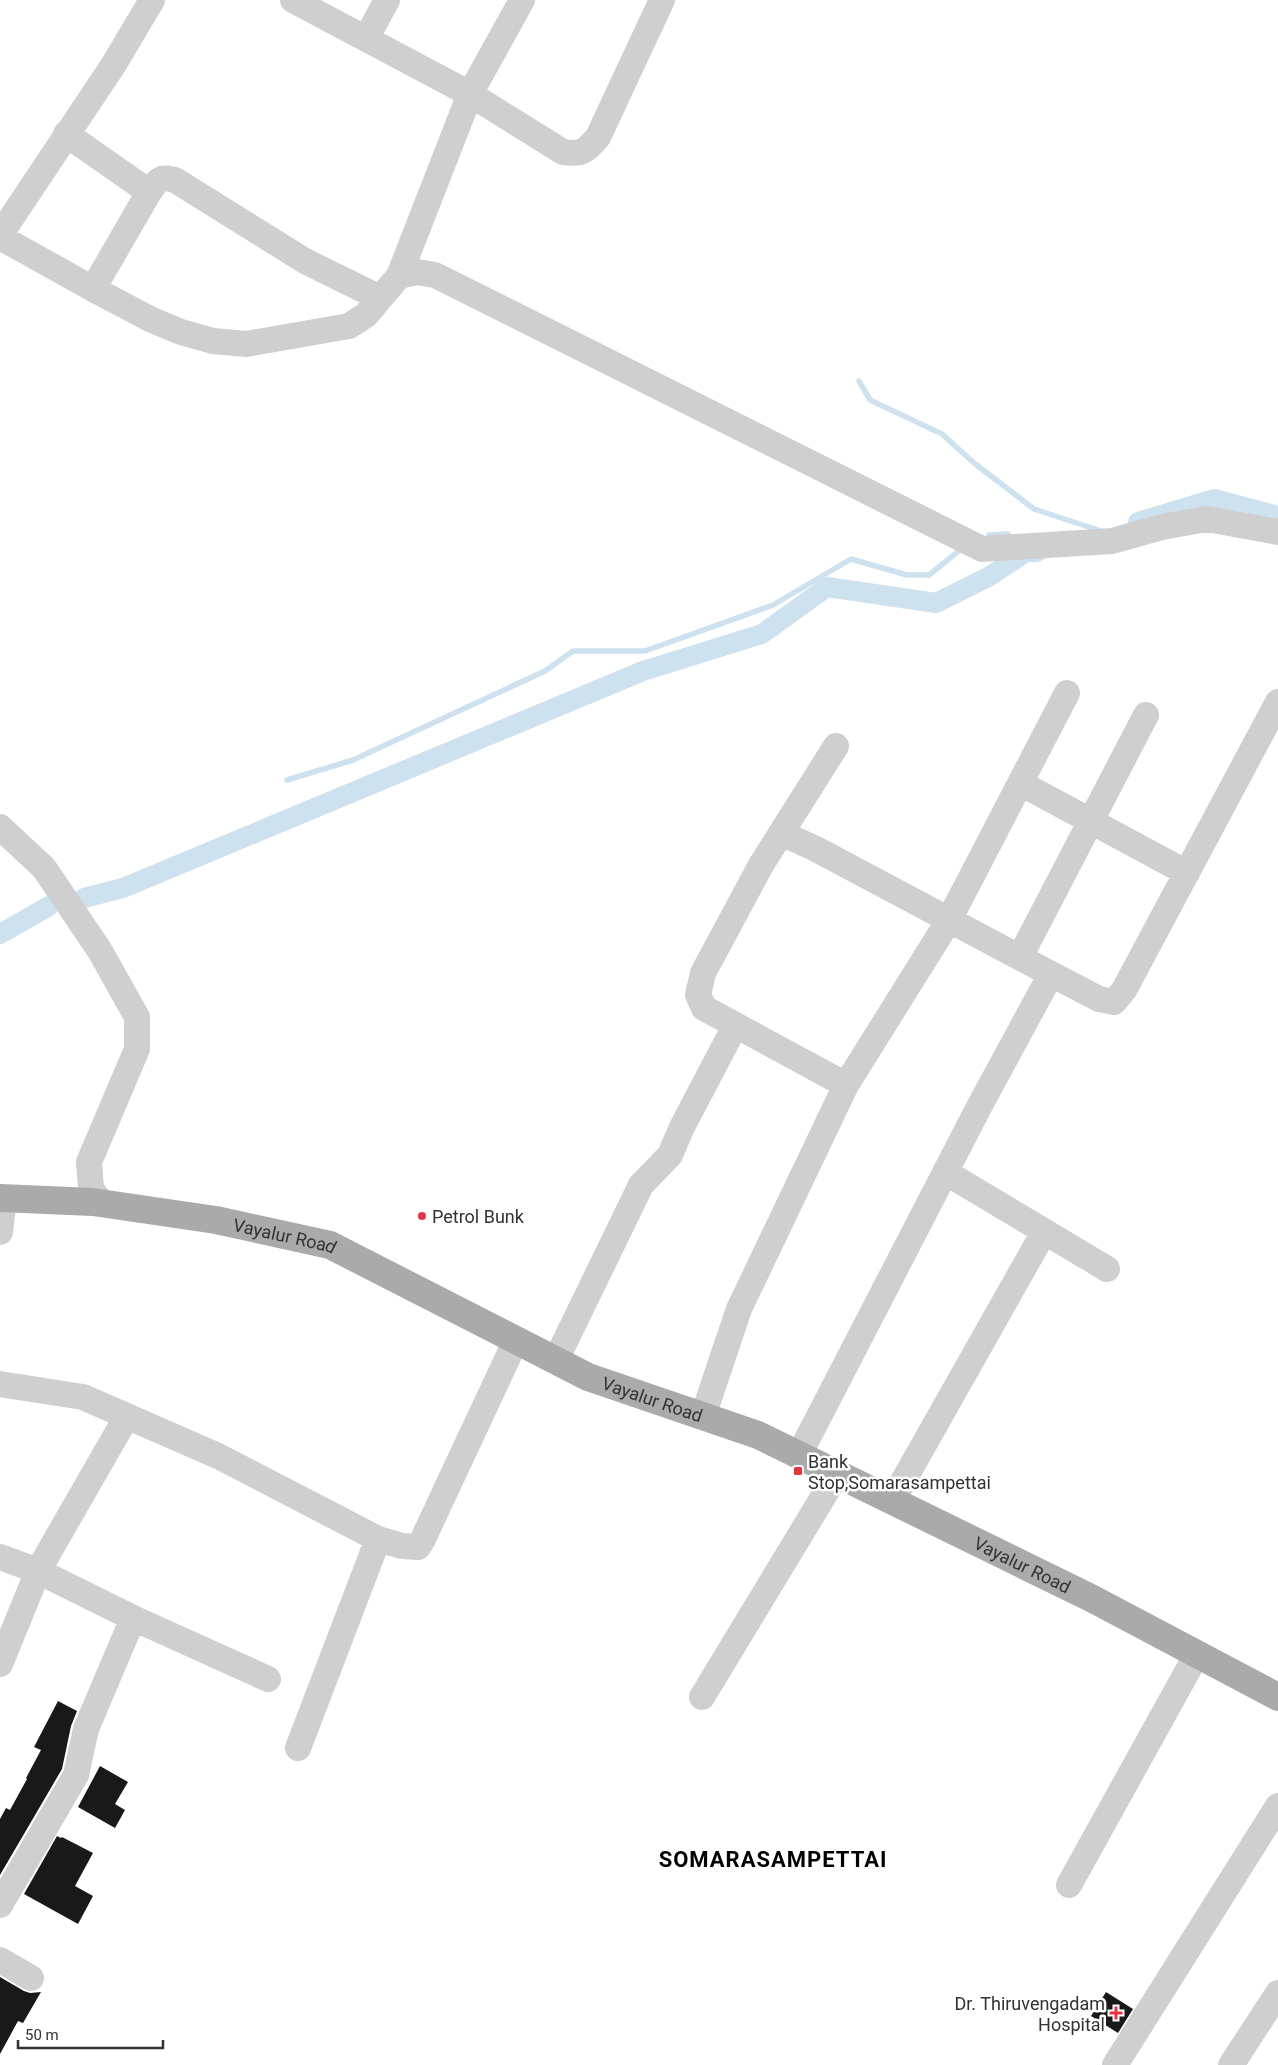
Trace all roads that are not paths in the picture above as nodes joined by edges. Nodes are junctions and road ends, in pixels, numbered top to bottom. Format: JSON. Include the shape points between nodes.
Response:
{"nodes":[{"id":1,"x":152,"y":0,"type":"edge"},
{"id":2,"x":293,"y":0,"type":"edge"},
{"id":3,"x":387,"y":0,"type":"edge"},
{"id":4,"x":522,"y":0,"type":"edge"},
{"id":5,"x":662,"y":0,"type":"edge"},
{"id":6,"x":366,"y":39,"type":"junction"},
{"id":7,"x":470,"y":94,"type":"junction"},
{"id":8,"x":66,"y":134,"type":"junction"},
{"id":9,"x":149,"y":192,"type":"junction"},
{"id":10,"x":0,"y":236,"type":"edge"},
{"id":11,"x":399,"y":276,"type":"junction"},
{"id":12,"x":93,"y":289,"type":"junction"},
{"id":13,"x":380,"y":298,"type":"junction"},
{"id":14,"x":1278,"y":532,"type":"edge"},
{"id":15,"x":1067,"y":693,"type":"dead end"},
{"id":16,"x":1278,"y":702,"type":"edge"},
{"id":17,"x":1146,"y":715,"type":"dead end"},
{"id":18,"x":836,"y":746,"type":"dead end"},
{"id":19,"x":1020,"y":783,"type":"junction"},
{"id":20,"x":1091,"y":820,"type":"junction"},
{"id":21,"x":0,"y":827,"type":"edge"},
{"id":22,"x":781,"y":833,"type":"junction"},
{"id":23,"x":1187,"y":873,"type":"junction"},
{"id":24,"x":949,"y":920,"type":"junction"},
{"id":25,"x":1020,"y":957,"type":"junction"},
{"id":26,"x":1051,"y":974,"type":"junction"},
{"id":27,"x":735,"y":1026,"type":"junction"},
{"id":28,"x":846,"y":1085,"type":"junction"},
{"id":29,"x":945,"y":1172,"type":"junction"},
{"id":30,"x":2,"y":1198,"type":"edge"},
{"id":31,"x":102,"y":1204,"type":"junction"},
{"id":32,"x":0,"y":1232,"type":"edge"},
{"id":33,"x":1044,"y":1232,"type":"junction"},
{"id":34,"x":1107,"y":1269,"type":"dead end"},
{"id":35,"x":516,"y":1340,"type":"junction"},
{"id":36,"x":556,"y":1360,"type":"junction"},
{"id":37,"x":0,"y":1384,"type":"edge"},
{"id":38,"x":127,"y":1416,"type":"junction"},
{"id":39,"x":703,"y":1416,"type":"junction"},
{"id":40,"x":798,"y":1455,"type":"junction"},
{"id":41,"x":837,"y":1474,"type":"junction"},
{"id":42,"x":892,"y":1501,"type":"junction"},
{"id":43,"x":378,"y":1539,"type":"junction"},
{"id":44,"x":0,"y":1556,"type":"edge"},
{"id":45,"x":38,"y":1571,"type":"junction"},
{"id":46,"x":133,"y":1618,"type":"junction"},
{"id":47,"x":1197,"y":1654,"type":"junction"},
{"id":48,"x":0,"y":1664,"type":"edge"},
{"id":49,"x":268,"y":1678,"type":"dead end"},
{"id":50,"x":702,"y":1697,"type":"dead end"},
{"id":51,"x":1278,"y":1697,"type":"edge"},
{"id":52,"x":298,"y":1748,"type":"dead end"},
{"id":53,"x":1278,"y":1806,"type":"edge"},
{"id":54,"x":1069,"y":1885,"type":"dead end"},
{"id":55,"x":0,"y":1905,"type":"edge"},
{"id":56,"x":0,"y":1960,"type":"edge"},
{"id":57,"x":31,"y":1978,"type":"dead end"},
{"id":58,"x":1278,"y":1993,"type":"edge"},
{"id":59,"x":1115,"y":2065,"type":"edge"},
{"id":60,"x":1232,"y":2065,"type":"edge"}],
"edges":[{"from":1,"to":8,"type":"street","via":[[114,64]]},
{"from":2,"to":6,"type":"street"},
{"from":3,"to":6,"type":"street"},
{"from":4,"to":7,"type":"street"},
{"from":5,"to":7,"type":"street","via":[[598,137],[587,150],[576,154],[563,152]]},
{"from":6,"to":7,"type":"street"},
{"from":7,"to":11,"type":"street"},
{"from":8,"to":9,"type":"street"},
{"from":8,"to":10,"type":"street"},
{"from":9,"to":12,"type":"street"},
{"from":9,"to":13,"type":"street","via":[[157,181],[165,177],[175,180],[305,261]]},
{"from":10,"to":12,"type":"street"},
{"from":11,"to":13,"type":"street"},
{"from":11,"to":14,"type":"street","via":[[418,272],[435,275],[982,549],[1112,541],[1207,519]]},
{"from":12,"to":13,"type":"street","via":[[181,332],[214,341],[246,344],[349,326],[366,315]]},
{"from":15,"to":19,"type":"street"},
{"from":16,"to":23,"type":"street"},
{"from":17,"to":20,"type":"street"},
{"from":18,"to":22,"type":"street"},
{"from":19,"to":20,"type":"street"},
{"from":19,"to":24,"type":"street"},
{"from":20,"to":23,"type":"street"},
{"from":20,"to":25,"type":"street"},
{"from":21,"to":31,"type":"street","via":[[44,868],[100,952],[137,1017],[137,1049],[89,1162],[91,1188]]},
{"from":22,"to":24,"type":"street"},
{"from":22,"to":27,"type":"street","via":[[704,973],[698,994],[704,1008]]},
{"from":23,"to":26,"type":"street","via":[[1124,990],[1114,1002],[1099,999]]},
{"from":24,"to":25,"type":"street"},
{"from":24,"to":28,"type":"street"},
{"from":25,"to":26,"type":"street"},
{"from":26,"to":29,"type":"street"},
{"from":27,"to":28,"type":"street"},
{"from":27,"to":36,"type":"street","via":[[670,1155],[642,1185]]},
{"from":28,"to":39,"type":"street","via":[[739,1309]]},
{"from":29,"to":33,"type":"street"},
{"from":29,"to":40,"type":"street"},
{"from":30,"to":31,"type":"main road","name":"Vayalur Road"},
{"from":30,"to":32,"type":"street"},
{"from":31,"to":35,"type":"main road","name":"Vayalur Road","via":[[216,1220],[330,1246]]},
{"from":33,"to":34,"type":"street"},
{"from":33,"to":42,"type":"street"},
{"from":35,"to":36,"type":"main road","name":"Vayalur Road"},
{"from":35,"to":43,"type":"street","via":[[418,1547]]},
{"from":36,"to":39,"type":"main road","name":"Vayalur Road","via":[[588,1377]]},
{"from":37,"to":38,"type":"street","via":[[83,1397]]},
{"from":38,"to":43,"type":"street","via":[[218,1456]]},
{"from":38,"to":45,"type":"street"},
{"from":39,"to":40,"type":"main road","name":"Vayalur Road"},
{"from":40,"to":41,"type":"main road","name":"Vayalur Road"},
{"from":41,"to":42,"type":"main road","name":"Vayalur Road"},
{"from":41,"to":50,"type":"street"},
{"from":42,"to":47,"type":"main road","name":"Vayalur Road","via":[[1091,1598]]},
{"from":43,"to":52,"type":"street"},
{"from":44,"to":45,"type":"street"},
{"from":45,"to":46,"type":"street"},
{"from":45,"to":48,"type":"street"},
{"from":46,"to":49,"type":"street"},
{"from":46,"to":55,"type":"street","via":[[86,1729],[76,1775]]},
{"from":47,"to":51,"type":"main road","name":"Vayalur Road"},
{"from":47,"to":54,"type":"street"},
{"from":53,"to":59,"type":"street"},
{"from":56,"to":57,"type":"street"},
{"from":58,"to":60,"type":"street"}]}
